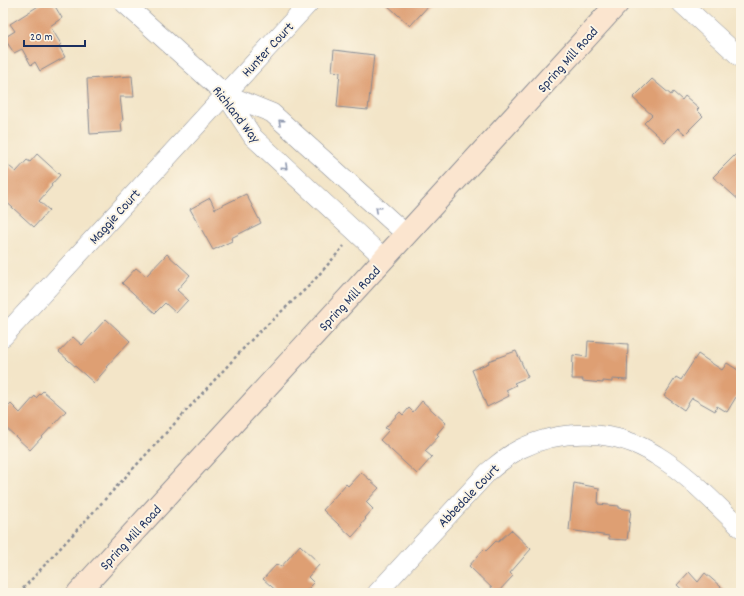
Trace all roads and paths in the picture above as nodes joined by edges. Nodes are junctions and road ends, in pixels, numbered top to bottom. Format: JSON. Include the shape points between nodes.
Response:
{"nodes":[{"id":1,"x":124,"y":3,"type":"edge"},
{"id":2,"x":310,"y":3,"type":"edge"},
{"id":3,"x":618,"y":3,"type":"edge"},
{"id":4,"x":681,"y":3,"type":"edge"},
{"id":5,"x":741,"y":58,"type":"edge"},
{"id":6,"x":225,"y":94,"type":"junction"},
{"id":7,"x":356,"y":233,"type":"junction"},
{"id":8,"x":407,"y":235,"type":"junction"},
{"id":9,"x":385,"y":260,"type":"junction"},
{"id":10,"x":3,"y":337,"type":"edge"},
{"id":11,"x":741,"y":528,"type":"edge"},
{"id":12,"x":19,"y":593,"type":"edge"},
{"id":13,"x":78,"y":593,"type":"edge"},
{"id":14,"x":377,"y":593,"type":"edge"}],
"edges":[{"from":1,"to":6,"type":"street","name":"Richland Way"},
{"from":2,"to":6,"type":"street","name":"Hunter Court"},
{"from":3,"to":8,"type":"street","name":"Spring Mill Road"},
{"from":4,"to":5,"type":"street"},
{"from":6,"to":7,"type":"street","name":"Richland Way","one_way":true,"via":[[253,137]]},
{"from":8,"to":6,"type":"street","one_way":true,"via":[[272,113]]},
{"from":6,"to":10,"type":"street","name":"Maggie Court"},
{"from":7,"to":9,"type":"street","name":"Richland Way"},
{"from":7,"to":12,"type":"path","via":[[310,284],[254,337]]},
{"from":8,"to":9,"type":"street","name":"Spring Mill Road"},
{"from":9,"to":13,"type":"street","name":"Spring Mill Road"},
{"from":11,"to":14,"type":"street","name":"Abbedale Court","via":[[656,454],[612,436],[562,436],[519,449],[488,472]]}]}
